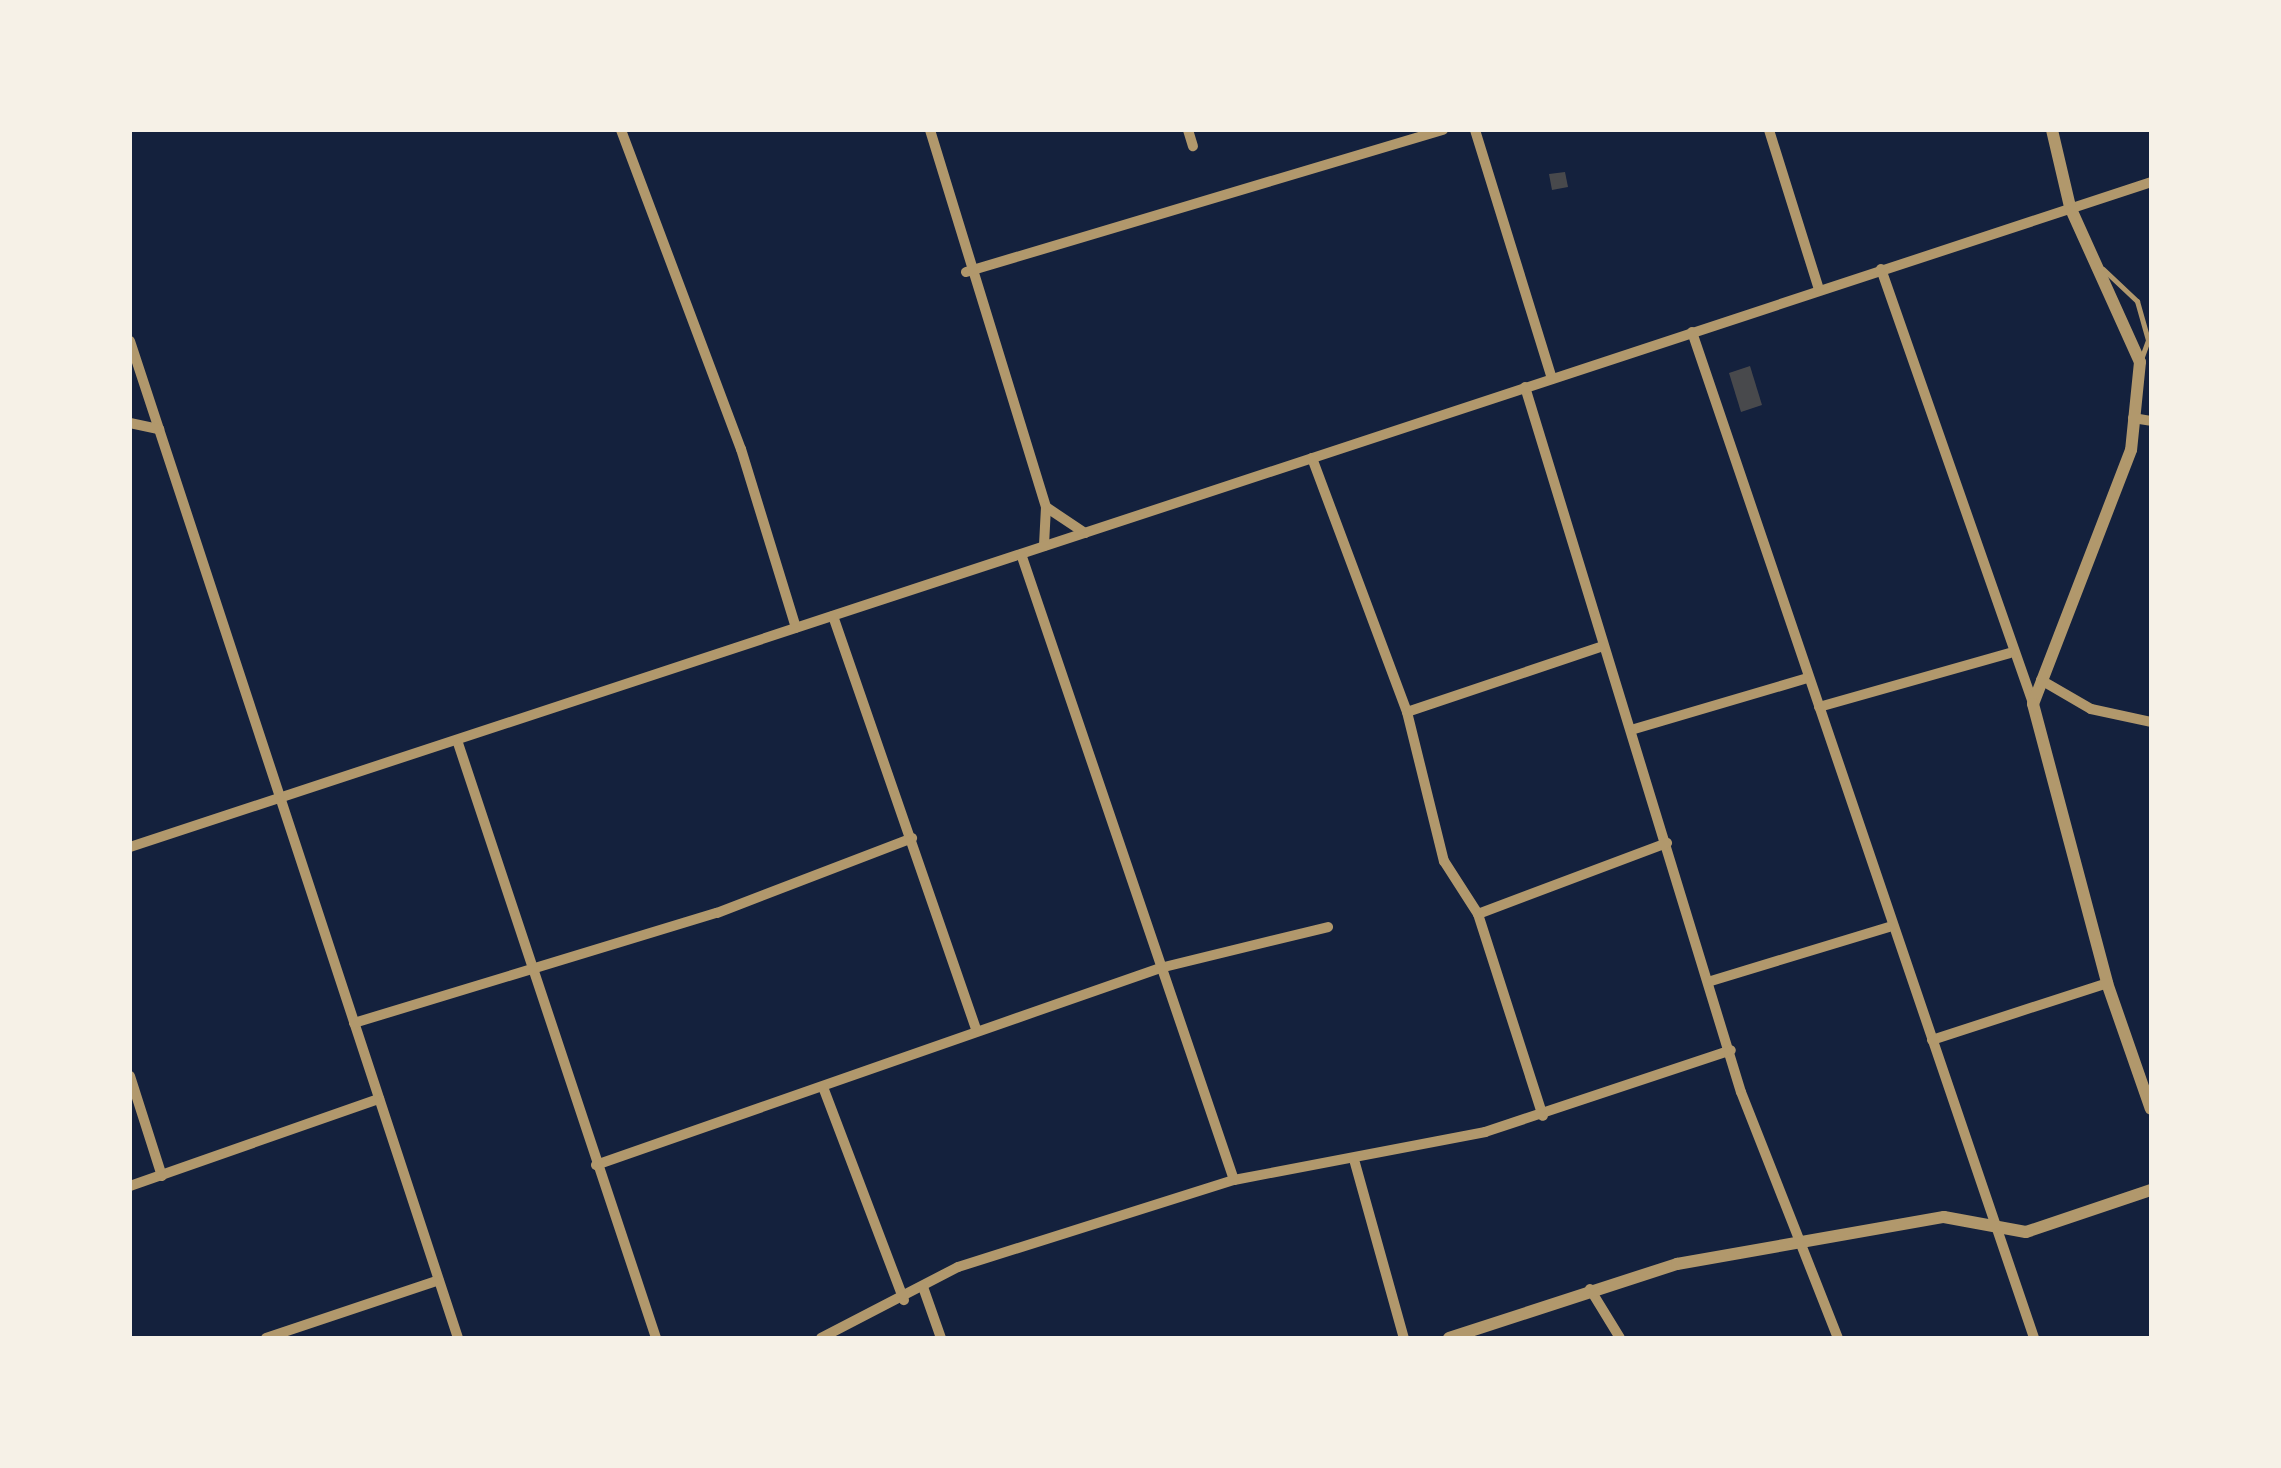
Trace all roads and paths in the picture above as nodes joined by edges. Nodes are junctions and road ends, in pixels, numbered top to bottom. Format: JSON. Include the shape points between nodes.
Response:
{"nodes":[{"id":1,"x":621,"y":130,"type":"edge"},
{"id":2,"x":930,"y":130,"type":"edge"},
{"id":3,"x":1188,"y":130,"type":"edge"},
{"id":4,"x":1444,"y":130,"type":"edge"},
{"id":5,"x":1475,"y":130,"type":"edge"},
{"id":6,"x":1769,"y":130,"type":"edge"},
{"id":7,"x":2052,"y":130,"type":"edge"},
{"id":8,"x":1193,"y":146,"type":"dead end"},
{"id":9,"x":2151,"y":182,"type":"edge"},
{"id":10,"x":2070,"y":207,"type":"junction"},
{"id":11,"x":2100,"y":266,"type":"junction"},
{"id":12,"x":1881,"y":269,"type":"junction"},
{"id":13,"x":966,"y":272,"type":"junction"},
{"id":14,"x":1819,"y":290,"type":"junction"},
{"id":15,"x":1692,"y":332,"type":"junction"},
{"id":16,"x":130,"y":341,"type":"edge"},
{"id":17,"x":2140,"y":362,"type":"junction"},
{"id":18,"x":1552,"y":378,"type":"junction"},
{"id":19,"x":1525,"y":387,"type":"junction"},
{"id":20,"x":2133,"y":418,"type":"junction"},
{"id":21,"x":2151,"y":421,"type":"edge"},
{"id":22,"x":130,"y":424,"type":"edge"},
{"id":23,"x":159,"y":428,"type":"junction"},
{"id":24,"x":1312,"y":458,"type":"junction"},
{"id":25,"x":1046,"y":507,"type":"junction"},
{"id":26,"x":1085,"y":533,"type":"junction"},
{"id":27,"x":1044,"y":546,"type":"junction"},
{"id":28,"x":1022,"y":554,"type":"junction"},
{"id":29,"x":833,"y":616,"type":"junction"},
{"id":30,"x":796,"y":628,"type":"junction"},
{"id":31,"x":1604,"y":646,"type":"junction"},
{"id":32,"x":2010,"y":653,"type":"junction"},
{"id":33,"x":1808,"y":678,"type":"junction"},
{"id":34,"x":2040,"y":680,"type":"junction"},
{"id":35,"x":2033,"y":704,"type":"junction"},
{"id":36,"x":1819,"y":707,"type":"junction"},
{"id":37,"x":1407,"y":712,"type":"junction"},
{"id":38,"x":2151,"y":722,"type":"edge"},
{"id":39,"x":1631,"y":730,"type":"junction"},
{"id":40,"x":458,"y":740,"type":"junction"},
{"id":41,"x":281,"y":799,"type":"junction"},
{"id":42,"x":912,"y":838,"type":"junction"},
{"id":43,"x":1667,"y":843,"type":"junction"},
{"id":44,"x":130,"y":848,"type":"edge"},
{"id":45,"x":1478,"y":914,"type":"junction"},
{"id":46,"x":1888,"y":927,"type":"junction"},
{"id":47,"x":1328,"y":928,"type":"dead end"},
{"id":48,"x":530,"y":966,"type":"junction"},
{"id":49,"x":1160,"y":968,"type":"junction"},
{"id":50,"x":1710,"y":981,"type":"junction"},
{"id":51,"x":2107,"y":983,"type":"junction"},
{"id":52,"x":354,"y":1024,"type":"junction"},
{"id":53,"x":976,"y":1030,"type":"junction"},
{"id":54,"x":1932,"y":1040,"type":"junction"},
{"id":55,"x":1731,"y":1050,"type":"junction"},
{"id":56,"x":130,"y":1076,"type":"edge"},
{"id":57,"x":823,"y":1087,"type":"junction"},
{"id":58,"x":379,"y":1099,"type":"junction"},
{"id":59,"x":2151,"y":1109,"type":"edge"},
{"id":60,"x":1543,"y":1116,"type":"junction"},
{"id":61,"x":1355,"y":1163,"type":"junction"},
{"id":62,"x":596,"y":1164,"type":"junction"},
{"id":63,"x":162,"y":1176,"type":"junction"},
{"id":64,"x":1234,"y":1180,"type":"junction"},
{"id":65,"x":130,"y":1186,"type":"edge"},
{"id":66,"x":2151,"y":1190,"type":"edge"},
{"id":67,"x":2002,"y":1232,"type":"junction"},
{"id":68,"x":1802,"y":1241,"type":"junction"},
{"id":69,"x":439,"y":1280,"type":"junction"},
{"id":70,"x":924,"y":1287,"type":"junction"},
{"id":71,"x":1589,"y":1288,"type":"junction"},
{"id":72,"x":904,"y":1300,"type":"junction"},
{"id":73,"x":266,"y":1338,"type":"edge"},
{"id":74,"x":458,"y":1338,"type":"edge"},
{"id":75,"x":656,"y":1338,"type":"edge"},
{"id":76,"x":821,"y":1338,"type":"edge"},
{"id":77,"x":941,"y":1338,"type":"edge"},
{"id":78,"x":1404,"y":1338,"type":"edge"},
{"id":79,"x":1450,"y":1338,"type":"edge"},
{"id":80,"x":1620,"y":1338,"type":"edge"},
{"id":81,"x":1838,"y":1338,"type":"edge"},
{"id":82,"x":2034,"y":1338,"type":"edge"}],
"edges":[{"from":1,"to":30,"type":"street","via":[[741,449]]},
{"from":2,"to":13,"type":"street"},
{"from":3,"to":8,"type":"street"},
{"from":4,"to":13,"type":"street"},
{"from":5,"to":18,"type":"street"},
{"from":6,"to":14,"type":"street"},
{"from":7,"to":10,"type":"street"},
{"from":9,"to":10,"type":"street"},
{"from":10,"to":11,"type":"street"},
{"from":10,"to":12,"type":"street"},
{"from":11,"to":17,"type":"street"},
{"from":11,"to":17,"type":"lane","via":[[2138,300],[2148,340]]},
{"from":12,"to":14,"type":"street"},
{"from":12,"to":32,"type":"street"},
{"from":13,"to":25,"type":"street"},
{"from":14,"to":15,"type":"street"},
{"from":15,"to":18,"type":"street"},
{"from":15,"to":33,"type":"street"},
{"from":16,"to":23,"type":"street"},
{"from":17,"to":20,"type":"street"},
{"from":18,"to":19,"type":"street"},
{"from":19,"to":24,"type":"street"},
{"from":19,"to":31,"type":"street"},
{"from":20,"to":21,"type":"street"},
{"from":20,"to":34,"type":"street","via":[[2107,525]]},
{"from":22,"to":23,"type":"street"},
{"from":23,"to":41,"type":"street"},
{"from":24,"to":26,"type":"street"},
{"from":24,"to":37,"type":"street"},
{"from":25,"to":26,"type":"street"},
{"from":25,"to":27,"type":"street"},
{"from":26,"to":27,"type":"street"},
{"from":27,"to":28,"type":"street"},
{"from":28,"to":29,"type":"street"},
{"from":28,"to":49,"type":"street"},
{"from":29,"to":30,"type":"street"},
{"from":29,"to":42,"type":"street"},
{"from":30,"to":40,"type":"street"},
{"from":31,"to":37,"type":"street"},
{"from":31,"to":39,"type":"street"},
{"from":32,"to":35,"type":"street"},
{"from":32,"to":36,"type":"street"},
{"from":33,"to":36,"type":"street"},
{"from":33,"to":39,"type":"street"},
{"from":34,"to":35,"type":"street"},
{"from":34,"to":38,"type":"street","via":[[2091,708]]},
{"from":35,"to":51,"type":"street"},
{"from":36,"to":46,"type":"street"},
{"from":37,"to":45,"type":"street","via":[[1444,861]]},
{"from":39,"to":43,"type":"street"},
{"from":40,"to":41,"type":"street"},
{"from":40,"to":48,"type":"street"},
{"from":41,"to":44,"type":"street"},
{"from":41,"to":52,"type":"street"},
{"from":42,"to":48,"type":"street","via":[[717,913]]},
{"from":42,"to":53,"type":"street"},
{"from":43,"to":45,"type":"street"},
{"from":43,"to":50,"type":"street"},
{"from":45,"to":60,"type":"street"},
{"from":46,"to":50,"type":"street"},
{"from":46,"to":54,"type":"street"},
{"from":47,"to":49,"type":"street"},
{"from":48,"to":52,"type":"street"},
{"from":48,"to":62,"type":"street"},
{"from":49,"to":53,"type":"street"},
{"from":49,"to":64,"type":"street"},
{"from":50,"to":55,"type":"street"},
{"from":51,"to":54,"type":"street"},
{"from":51,"to":59,"type":"street"},
{"from":52,"to":58,"type":"street"},
{"from":53,"to":57,"type":"street"},
{"from":54,"to":67,"type":"street"},
{"from":55,"to":60,"type":"street"},
{"from":55,"to":68,"type":"street"},
{"from":56,"to":63,"type":"street"},
{"from":57,"to":62,"type":"street"},
{"from":57,"to":72,"type":"street"},
{"from":58,"to":63,"type":"street"},
{"from":58,"to":69,"type":"street"},
{"from":60,"to":61,"type":"street"},
{"from":61,"to":64,"type":"street"},
{"from":61,"to":78,"type":"street"},
{"from":62,"to":75,"type":"street"},
{"from":63,"to":65,"type":"street"},
{"from":64,"to":70,"type":"street","via":[[958,1267]]},
{"from":66,"to":67,"type":"street"},
{"from":67,"to":68,"type":"street","via":[[1944,1217]]},
{"from":67,"to":82,"type":"street"},
{"from":68,"to":71,"type":"street"},
{"from":68,"to":81,"type":"street"},
{"from":69,"to":73,"type":"street"},
{"from":69,"to":74,"type":"street"},
{"from":70,"to":72,"type":"street"},
{"from":70,"to":77,"type":"street"},
{"from":71,"to":79,"type":"street"},
{"from":71,"to":80,"type":"street"},
{"from":72,"to":76,"type":"street"}]}
